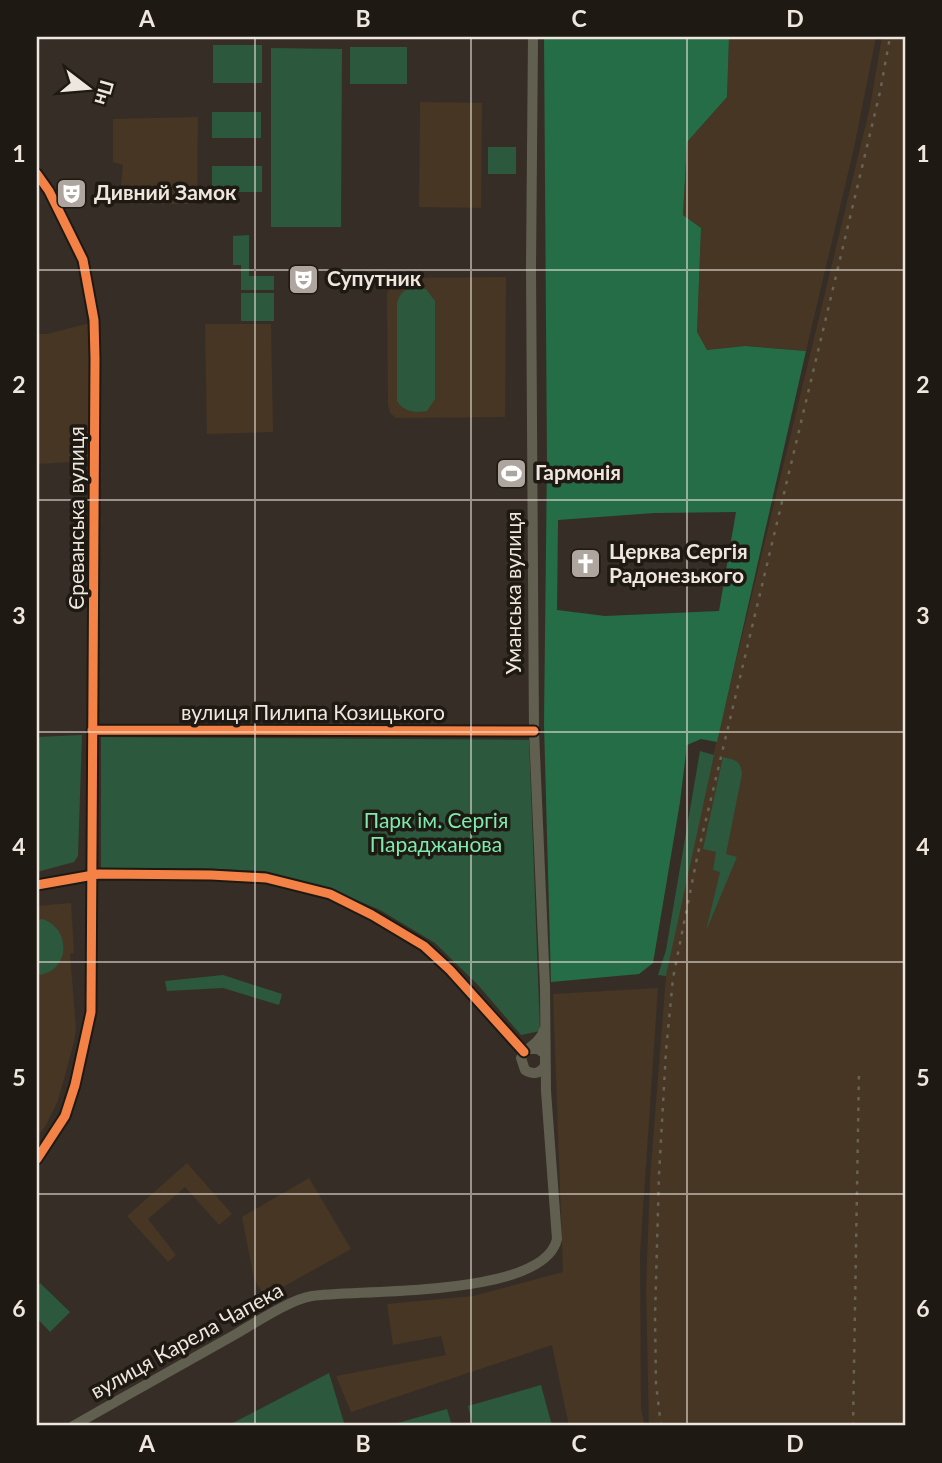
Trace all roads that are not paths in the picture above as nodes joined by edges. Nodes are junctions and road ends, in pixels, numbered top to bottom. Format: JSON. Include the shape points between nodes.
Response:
{"nodes":[{"id":1,"x":533,"y":37,"type":"edge"},
{"id":2,"x":37,"y":174,"type":"edge"},
{"id":3,"x":92,"y":730,"type":"junction"},
{"id":4,"x":534,"y":732,"type":"junction"},
{"id":5,"x":90,"y":876,"type":"junction"},
{"id":6,"x":37,"y":885,"type":"edge"},
{"id":7,"x":545,"y":1024,"type":"junction"},
{"id":8,"x":527,"y":1050,"type":"junction"},
{"id":9,"x":546,"y":1062,"type":"junction"},
{"id":10,"x":532,"y":1073,"type":"junction"},
{"id":11,"x":546,"y":1091,"type":"junction"},
{"id":12,"x":37,"y":1158,"type":"edge"},
{"id":13,"x":557,"y":1239,"type":"joint"},
{"id":14,"x":73,"y":1426,"type":"edge"}],
"edges":[{"from":1,"to":4,"type":"street","name":"Уманська вулиця"},
{"from":2,"to":3,"type":"street","name":"Єреванська вулиця","via":[[83,260],[94,320]]},
{"from":3,"to":4,"type":"street","name":"вулиця Пилипа Козицького"},
{"from":3,"to":5,"type":"street","name":"Єреванська вулиця"},
{"from":4,"to":7,"type":"street","name":"Уманська вулиця"},
{"from":5,"to":6,"type":"street"},
{"from":5,"to":8,"type":"street","via":[[266,878],[330,894],[424,946]]},
{"from":5,"to":12,"type":"street","name":"Єреванська вулиця","via":[[90,1022],[65,1115]]},
{"from":7,"to":8,"type":"street","via":[[542,1035]]},
{"from":7,"to":9,"type":"street","name":"Уманська вулиця"},
{"from":8,"to":9,"type":"street","via":[[542,1051]]},
{"from":8,"to":10,"type":"street","via":[[521,1058]]},
{"from":9,"to":10,"type":"street","via":[[543,1069]]},
{"from":9,"to":11,"type":"street","name":"Уманська вулиця"},
{"from":10,"to":11,"type":"street"},
{"from":11,"to":13,"type":"street","name":"Уманська вулиця"},
{"from":13,"to":14,"type":"street","name":"вулиця Карела Чапека","via":[[549,1256],[533,1266],[468,1285],[309,1296]]}]}
